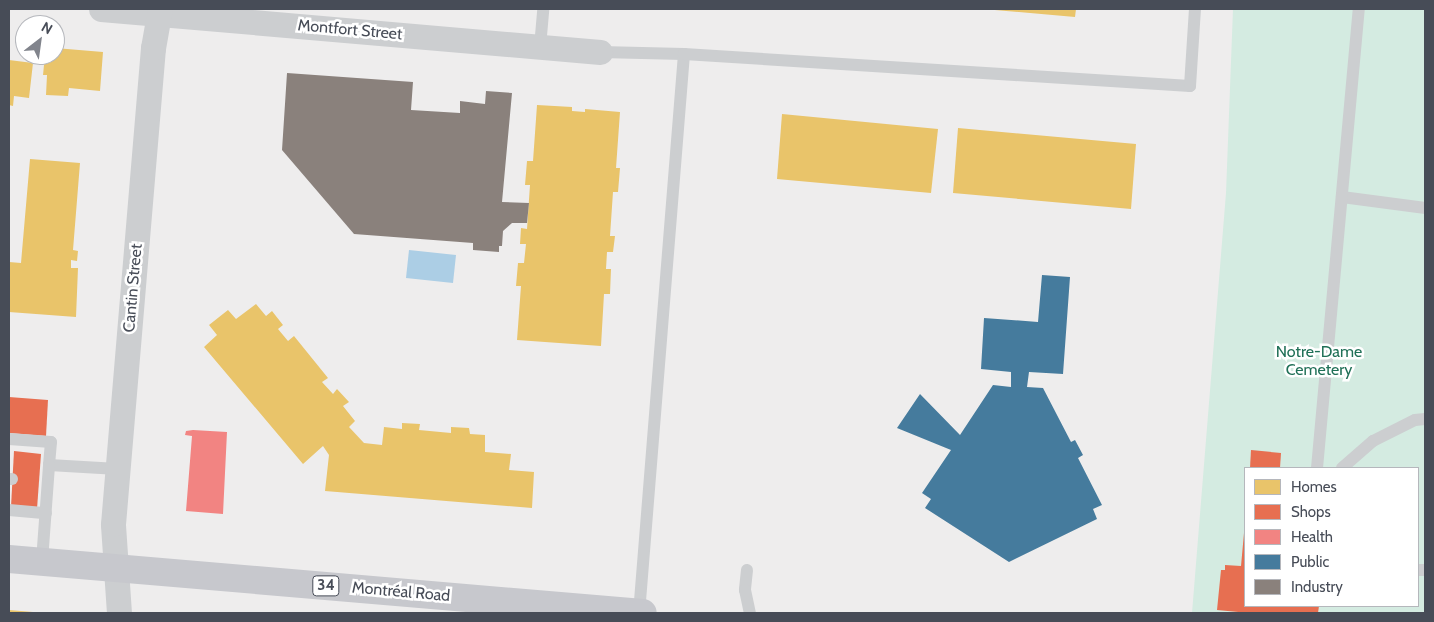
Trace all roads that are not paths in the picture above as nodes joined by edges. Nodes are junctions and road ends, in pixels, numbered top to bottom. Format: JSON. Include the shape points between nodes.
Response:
{"nodes":[{"id":1,"x":101,"y":9,"type":"edge"},
{"id":2,"x":543,"y":9,"type":"edge"},
{"id":3,"x":1194,"y":9,"type":"edge"},
{"id":4,"x":1359,"y":9,"type":"edge"},
{"id":5,"x":159,"y":11,"type":"edge"},
{"id":6,"x":540,"y":47,"type":"junction"},
{"id":7,"x":600,"y":52,"type":"joint"},
{"id":8,"x":684,"y":54,"type":"junction"},
{"id":9,"x":1342,"y":197,"type":"junction"},
{"id":10,"x":1425,"y":208,"type":"edge"},
{"id":11,"x":1425,"y":419,"type":"edge"},
{"id":12,"x":9,"y":440,"type":"edge"},
{"id":13,"x":49,"y":465,"type":"junction"},
{"id":14,"x":1317,"y":467,"type":"edge"},
{"id":15,"x":1343,"y":467,"type":"edge"},
{"id":16,"x":118,"y":469,"type":"junction"},
{"id":17,"x":9,"y":510,"type":"edge"},
{"id":18,"x":46,"y":513,"type":"junction"},
{"id":19,"x":9,"y":559,"type":"edge"},
{"id":20,"x":42,"y":561,"type":"junction"},
{"id":21,"x":115,"y":567,"type":"junction"},
{"id":22,"x":746,"y":570,"type":"dead end"},
{"id":23,"x":119,"y":613,"type":"edge"},
{"id":24,"x":639,"y":613,"type":"edge"},
{"id":25,"x":643,"y":613,"type":"edge"},
{"id":26,"x":750,"y":613,"type":"edge"}],
"edges":[{"from":1,"to":5,"type":"street","name":"Montfort Street"},
{"from":2,"to":6,"type":"lane"},
{"from":3,"to":8,"type":"lane","via":[[1190,86]]},
{"from":4,"to":9,"type":"lane"},
{"from":5,"to":6,"type":"street","name":"Montfort Street"},
{"from":5,"to":16,"type":"street","name":"Cantin Street","via":[[153,48]]},
{"from":6,"to":7,"type":"street","name":"Montfort Street"},
{"from":7,"to":8,"type":"lane"},
{"from":8,"to":24,"type":"lane"},
{"from":9,"to":10,"type":"lane"},
{"from":9,"to":14,"type":"lane"},
{"from":11,"to":15,"type":"lane","via":[[1415,420],[1373,441]]},
{"from":12,"to":13,"type":"lane","via":[[51,442]]},
{"from":13,"to":16,"type":"lane"},
{"from":13,"to":18,"type":"lane","via":[[44,482]]},
{"from":16,"to":21,"type":"street","name":"Cantin Street","via":[[113,524]]},
{"from":17,"to":18,"type":"lane"},
{"from":18,"to":20,"type":"lane"},
{"from":19,"to":20,"type":"main road","name":"Montréal Road","number":"34"},
{"from":20,"to":21,"type":"main road","name":"Montréal Road","number":"34"},
{"from":21,"to":23,"type":"street","name":"Cantin Street"},
{"from":21,"to":24,"type":"main road","name":"Montréal Road","number":"34"},
{"from":22,"to":26,"type":"lane","via":[[745,590]]},
{"from":24,"to":25,"type":"main road","name":"Montréal Road","number":"34"}]}
